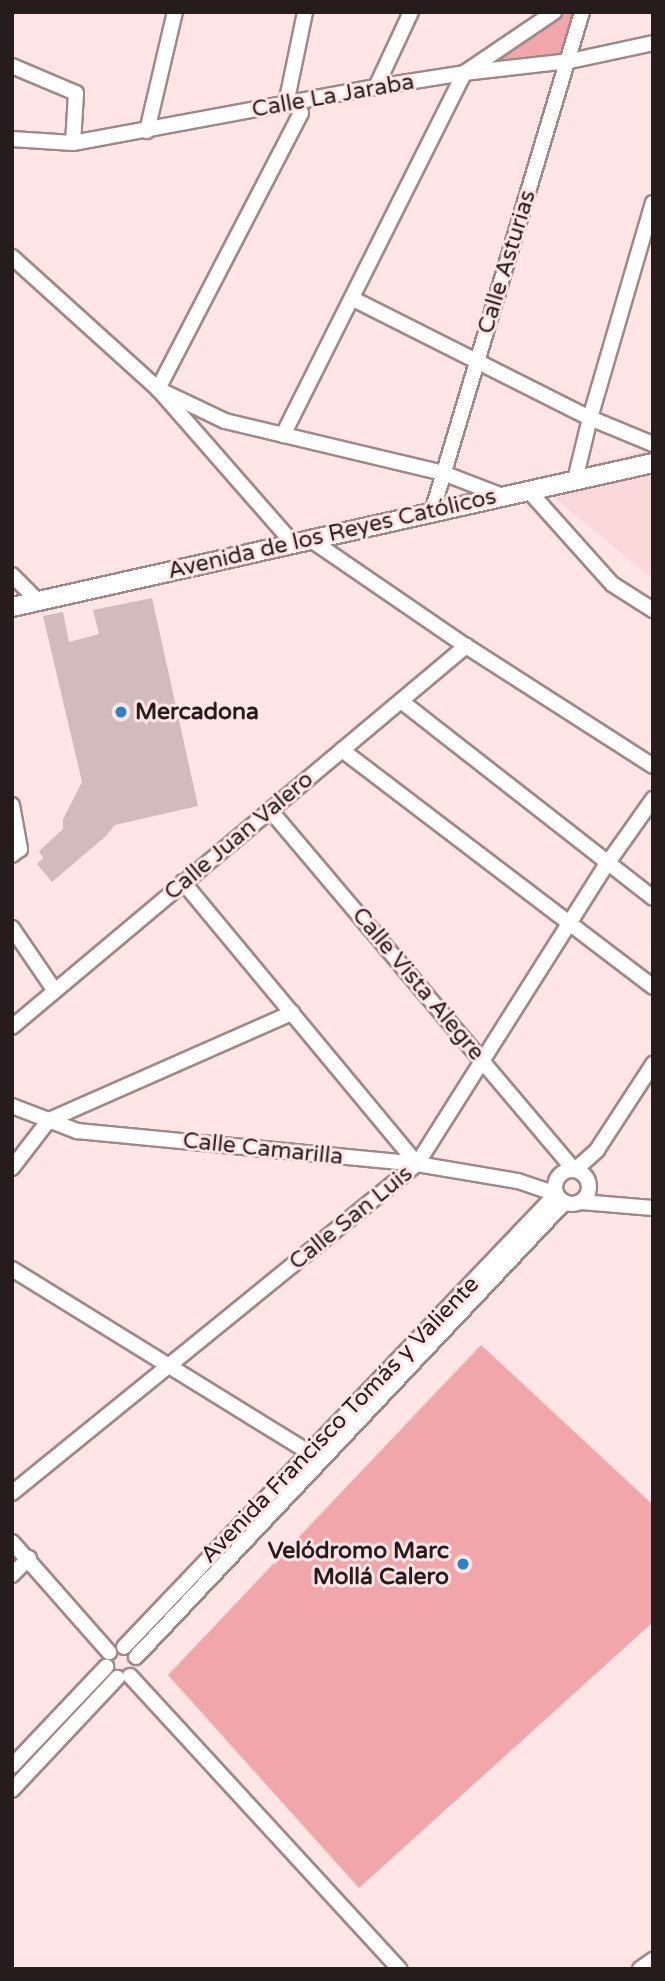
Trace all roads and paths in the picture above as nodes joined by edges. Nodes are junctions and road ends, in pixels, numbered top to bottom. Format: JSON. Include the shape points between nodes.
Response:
{"nodes":[{"id":1,"x":175,"y":12,"type":"edge"},
{"id":2,"x":305,"y":12,"type":"edge"},
{"id":3,"x":411,"y":12,"type":"edge"},
{"id":4,"x":554,"y":12,"type":"edge"},
{"id":5,"x":582,"y":12,"type":"edge"},
{"id":6,"x":653,"y":43,"type":"edge"},
{"id":7,"x":570,"y":61,"type":"junction"},
{"id":8,"x":12,"y":66,"type":"edge"},
{"id":9,"x":464,"y":73,"type":"junction"},
{"id":10,"x":376,"y":87,"type":"junction"},
{"id":11,"x":290,"y":104,"type":"junction"},
{"id":12,"x":147,"y":131,"type":"junction"},
{"id":13,"x":12,"y":139,"type":"edge"},
{"id":14,"x":74,"y":143,"type":"junction"},
{"id":15,"x":653,"y":203,"type":"edge"},
{"id":16,"x":12,"y":257,"type":"edge"},
{"id":17,"x":353,"y":299,"type":"junction"},
{"id":18,"x":477,"y":359,"type":"junction"},
{"id":19,"x":158,"y":389,"type":"junction"},
{"id":20,"x":590,"y":418,"type":"junction"},
{"id":21,"x":283,"y":435,"type":"junction"},
{"id":22,"x":653,"y":444,"type":"edge"},
{"id":23,"x":653,"y":463,"type":"edge"},
{"id":24,"x":443,"y":473,"type":"junction"},
{"id":25,"x":575,"y":480,"type":"junction"},
{"id":26,"x":528,"y":491,"type":"junction"},
{"id":27,"x":503,"y":496,"type":"junction"},
{"id":28,"x":432,"y":512,"type":"junction"},
{"id":29,"x":312,"y":540,"type":"junction"},
{"id":30,"x":293,"y":543,"type":"junction"},
{"id":31,"x":12,"y":575,"type":"edge"},
{"id":32,"x":37,"y":601,"type":"junction"},
{"id":33,"x":12,"y":607,"type":"edge"},
{"id":34,"x":653,"y":610,"type":"edge"},
{"id":35,"x":466,"y":646,"type":"junction"},
{"id":36,"x":401,"y":701,"type":"junction"},
{"id":37,"x":342,"y":750,"type":"junction"},
{"id":38,"x":653,"y":765,"type":"edge"},
{"id":39,"x":653,"y":799,"type":"edge"},
{"id":40,"x":12,"y":805,"type":"edge"},
{"id":41,"x":270,"y":810,"type":"junction"},
{"id":42,"x":12,"y":856,"type":"edge"},
{"id":43,"x":607,"y":864,"type":"junction"},
{"id":44,"x":183,"y":882,"type":"junction"},
{"id":45,"x":653,"y":898,"type":"edge"},
{"id":46,"x":570,"y":925,"type":"junction"},
{"id":47,"x":12,"y":928,"type":"edge"},
{"id":48,"x":653,"y":987,"type":"edge"},
{"id":49,"x":55,"y":991,"type":"junction"},
{"id":50,"x":292,"y":1013,"type":"junction"},
{"id":51,"x":12,"y":1027,"type":"edge"},
{"id":52,"x":482,"y":1060,"type":"junction"},
{"id":53,"x":653,"y":1064,"type":"edge"},
{"id":54,"x":12,"y":1106,"type":"edge"},
{"id":55,"x":49,"y":1120,"type":"junction"},
{"id":56,"x":597,"y":1150,"type":"junction"},
{"id":57,"x":417,"y":1164,"type":"junction"},
{"id":58,"x":12,"y":1168,"type":"edge"},
{"id":59,"x":568,"y":1169,"type":"junction"},
{"id":60,"x":518,"y":1181,"type":"junction"},
{"id":61,"x":589,"y":1181,"type":"junction"},
{"id":62,"x":561,"y":1198,"type":"junction"},
{"id":63,"x":581,"y":1202,"type":"junction"},
{"id":64,"x":622,"y":1203,"type":"junction"},
{"id":65,"x":653,"y":1208,"type":"edge"},
{"id":66,"x":12,"y":1269,"type":"edge"},
{"id":67,"x":169,"y":1366,"type":"junction"},
{"id":68,"x":309,"y":1453,"type":"junction"},
{"id":69,"x":324,"y":1462,"type":"junction"},
{"id":70,"x":12,"y":1493,"type":"edge"},
{"id":71,"x":12,"y":1542,"type":"edge"},
{"id":72,"x":29,"y":1558,"type":"junction"},
{"id":73,"x":12,"y":1575,"type":"edge"},
{"id":74,"x":124,"y":1647,"type":"junction"},
{"id":75,"x":109,"y":1652,"type":"junction"},
{"id":76,"x":136,"y":1657,"type":"junction"},
{"id":77,"x":106,"y":1667,"type":"junction"},
{"id":78,"x":124,"y":1677,"type":"junction"},
{"id":79,"x":12,"y":1766,"type":"edge"},
{"id":80,"x":12,"y":1790,"type":"edge"},
{"id":81,"x":653,"y":1960,"type":"edge"},
{"id":82,"x":399,"y":1969,"type":"edge"},
{"id":83,"x":640,"y":1969,"type":"edge"}],
"edges":[{"from":1,"to":12,"type":"street"},
{"from":2,"to":11,"type":"street"},
{"from":3,"to":10,"type":"street"},
{"from":4,"to":9,"type":"street"},
{"from":5,"to":7,"type":"street","name":"Calle Asturias"},
{"from":6,"to":7,"type":"street","name":"Calle La Jaraba"},
{"from":7,"to":9,"type":"street","name":"Calle La Jaraba"},
{"from":7,"to":18,"type":"street","name":"Calle Asturias"},
{"from":8,"to":14,"type":"street","via":[[76,93]]},
{"from":9,"to":10,"type":"street","name":"Calle La Jaraba"},
{"from":9,"to":17,"type":"street"},
{"from":10,"to":11,"type":"street","name":"Calle La Jaraba"},
{"from":11,"to":12,"type":"street","name":"Calle La Jaraba"},
{"from":11,"to":19,"type":"street","via":[[301,113]]},
{"from":12,"to":14,"type":"street","name":"Calle La Jaraba"},
{"from":13,"to":14,"type":"street","name":"Calle La Jaraba"},
{"from":15,"to":20,"type":"street"},
{"from":16,"to":19,"type":"street"},
{"from":17,"to":18,"type":"street"},
{"from":17,"to":21,"type":"street"},
{"from":18,"to":20,"type":"street"},
{"from":18,"to":24,"type":"street","name":"Calle Asturias"},
{"from":19,"to":21,"type":"street","via":[[225,421]]},
{"from":19,"to":30,"type":"street"},
{"from":20,"to":22,"type":"street"},
{"from":20,"to":25,"type":"street"},
{"from":21,"to":24,"type":"street"},
{"from":23,"to":25,"type":"street","name":"Avenida de los Reyes Católicos"},
{"from":24,"to":27,"type":"street"},
{"from":24,"to":28,"type":"street","name":"Calle Asturias"},
{"from":25,"to":26,"type":"street","name":"Avenida de los Reyes Católicos"},
{"from":26,"to":27,"type":"street","name":"Avenida de los Reyes Católicos"},
{"from":26,"to":34,"type":"street","via":[[612,583]]},
{"from":27,"to":28,"type":"street","name":"Avenida de los Reyes Católicos"},
{"from":28,"to":29,"type":"street","name":"Avenida de los Reyes Católicos"},
{"from":29,"to":30,"type":"street","name":"Avenida de los Reyes Católicos"},
{"from":29,"to":35,"type":"street"},
{"from":30,"to":32,"type":"street","name":"Avenida de los Reyes Católicos"},
{"from":31,"to":32,"type":"street"},
{"from":32,"to":33,"type":"street","name":"Avenida de los Reyes Católicos"},
{"from":35,"to":36,"type":"street","name":"Calle Juan Valero"},
{"from":35,"to":38,"type":"street"},
{"from":36,"to":37,"type":"street","name":"Calle Juan Valero"},
{"from":36,"to":43,"type":"street"},
{"from":37,"to":41,"type":"street","name":"Calle Juan Valero"},
{"from":37,"to":46,"type":"street"},
{"from":39,"to":43,"type":"street","name":"Calle San Luis"},
{"from":40,"to":42,"type":"street","via":[[20,849]]},
{"from":41,"to":44,"type":"street","name":"Calle Juan Valero"},
{"from":41,"to":52,"type":"street","name":"Calle Vista Alegre"},
{"from":43,"to":45,"type":"street"},
{"from":43,"to":46,"type":"street","name":"Calle San Luis"},
{"from":44,"to":49,"type":"street","name":"Calle Juan Valero"},
{"from":44,"to":50,"type":"street"},
{"from":46,"to":48,"type":"street"},
{"from":46,"to":52,"type":"street","name":"Calle San Luis"},
{"from":47,"to":49,"type":"street"},
{"from":49,"to":51,"type":"street","name":"Calle Juan Valero"},
{"from":50,"to":55,"type":"street"},
{"from":50,"to":57,"type":"street"},
{"from":52,"to":57,"type":"street","name":"Calle San Luis"},
{"from":52,"to":59,"type":"street","name":"Calle Vista Alegre"},
{"from":53,"to":56,"type":"street"},
{"from":54,"to":55,"type":"street","name":"Calle Camarilla"},
{"from":55,"to":57,"type":"street","name":"Calle Camarilla","via":[[76,1131]]},
{"from":55,"to":58,"type":"street"},
{"from":56,"to":59,"type":"street"},
{"from":56,"to":61,"type":"street"},
{"from":57,"to":60,"type":"street","name":"Calle Camarilla"},
{"from":57,"to":67,"type":"street","name":"Calle San Luis"},
{"from":59,"to":60,"type":"street","name":"Calle Camarilla"},
{"from":59,"to":61,"type":"street"},
{"from":59,"to":62,"type":"street","via":[[555,1184]]},
{"from":60,"to":62,"type":"street","name":"Calle Camarilla"},
{"from":61,"to":63,"type":"street"},
{"from":61,"to":64,"type":"street"},
{"from":62,"to":63,"type":"street"},
{"from":62,"to":68,"type":"street","name":"Avenida Francisco Tomás y Valiente"},
{"from":62,"to":69,"type":"street","name":"Avenida Francisco Tomás y Valiente"},
{"from":63,"to":64,"type":"street"},
{"from":64,"to":65,"type":"street"},
{"from":66,"to":67,"type":"street"},
{"from":67,"to":68,"type":"street"},
{"from":67,"to":70,"type":"street","name":"Calle San Luis"},
{"from":68,"to":69,"type":"street"},
{"from":68,"to":74,"type":"street","name":"Avenida Francisco Tomás y Valiente"},
{"from":69,"to":76,"type":"street","name":"Avenida Francisco Tomás y Valiente"},
{"from":71,"to":72,"type":"street"},
{"from":72,"to":73,"type":"street"},
{"from":72,"to":75,"type":"street"},
{"from":74,"to":75,"type":"street"},
{"from":74,"to":76,"type":"street"},
{"from":75,"to":77,"type":"street"},
{"from":76,"to":78,"type":"street","via":[[136,1667]]},
{"from":77,"to":78,"type":"street"},
{"from":77,"to":79,"type":"street"},
{"from":78,"to":80,"type":"street"},
{"from":78,"to":82,"type":"street"},
{"from":81,"to":83,"type":"street"}]}
